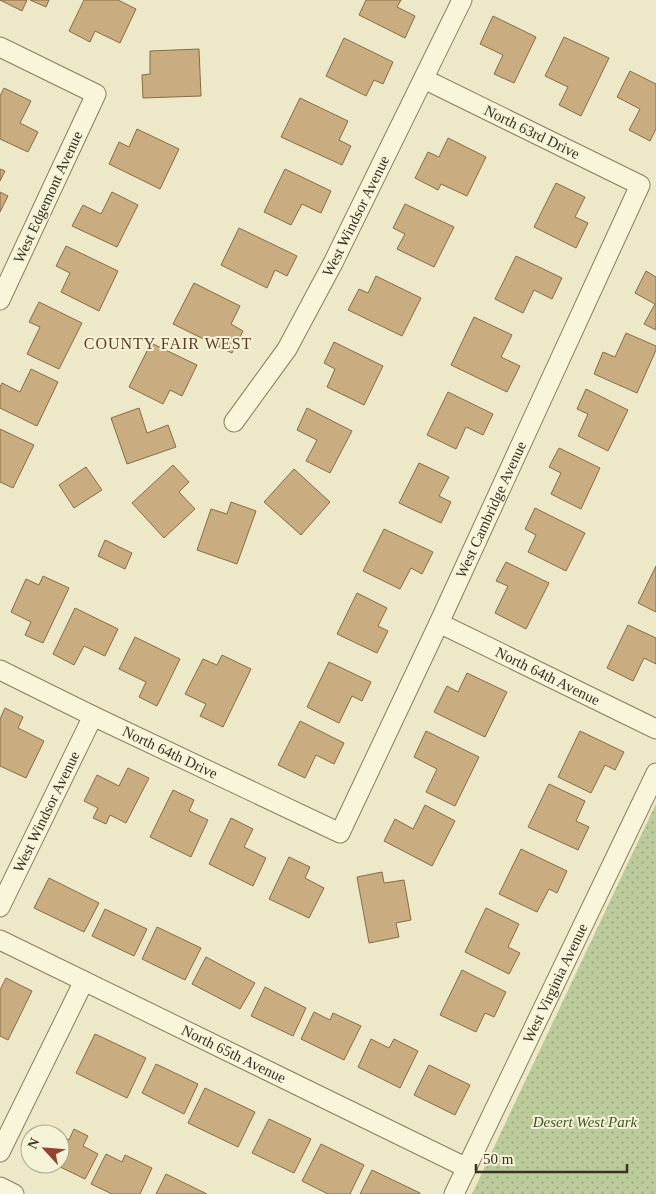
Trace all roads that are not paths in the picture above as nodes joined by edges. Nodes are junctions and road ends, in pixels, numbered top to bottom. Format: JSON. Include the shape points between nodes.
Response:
{"nodes":[{"id":1,"x":462,"y":0,"type":"edge"},
{"id":2,"x":0,"y":47,"type":"edge"},
{"id":3,"x":424,"y":79,"type":"junction"},
{"id":4,"x":640,"y":185,"type":"joint"},
{"id":5,"x":0,"y":300,"type":"edge"},
{"id":6,"x":234,"y":422,"type":"dead end"},
{"id":7,"x":439,"y":623,"type":"junction"},
{"id":8,"x":0,"y":670,"type":"edge"},
{"id":9,"x":93,"y":716,"type":"junction"},
{"id":10,"x":656,"y":729,"type":"edge"},
{"id":11,"x":656,"y":773,"type":"edge"},
{"id":12,"x":340,"y":833,"type":"joint"},
{"id":13,"x":0,"y":907,"type":"edge"},
{"id":14,"x":0,"y":940,"type":"edge"},
{"id":15,"x":84,"y":981,"type":"junction"},
{"id":16,"x":0,"y":1152,"type":"edge"},
{"id":17,"x":467,"y":1168,"type":"junction"},
{"id":18,"x":0,"y":1187,"type":"edge"},
{"id":19,"x":14,"y":1194,"type":"edge"},
{"id":20,"x":454,"y":1194,"type":"edge"}],
"edges":[{"from":1,"to":3,"type":"street","name":"West Windsor Avenue"},
{"from":2,"to":5,"type":"street","name":"West Edgemont Avenue","via":[[96,94]]},
{"from":3,"to":4,"type":"street","name":"North 63rd Drive"},
{"from":3,"to":6,"type":"street","name":"West Windsor Avenue","via":[[287,349]]},
{"from":4,"to":7,"type":"street","name":"West Cambridge Avenue"},
{"from":7,"to":10,"type":"street","name":"North 64th Avenue"},
{"from":7,"to":12,"type":"street","name":"West Cambridge Avenue"},
{"from":8,"to":9,"type":"street","name":"North 64th Drive"},
{"from":9,"to":12,"type":"street","name":"North 64th Drive"},
{"from":9,"to":13,"type":"street","name":"West Windsor Avenue"},
{"from":11,"to":17,"type":"street","name":"West Virginia Avenue"},
{"from":14,"to":15,"type":"street","name":"North 65th Avenue"},
{"from":15,"to":16,"type":"street"},
{"from":15,"to":17,"type":"street","name":"North 65th Avenue"},
{"from":17,"to":20,"type":"street","name":"West Virginia Avenue"},
{"from":18,"to":19,"type":"street"}]}
